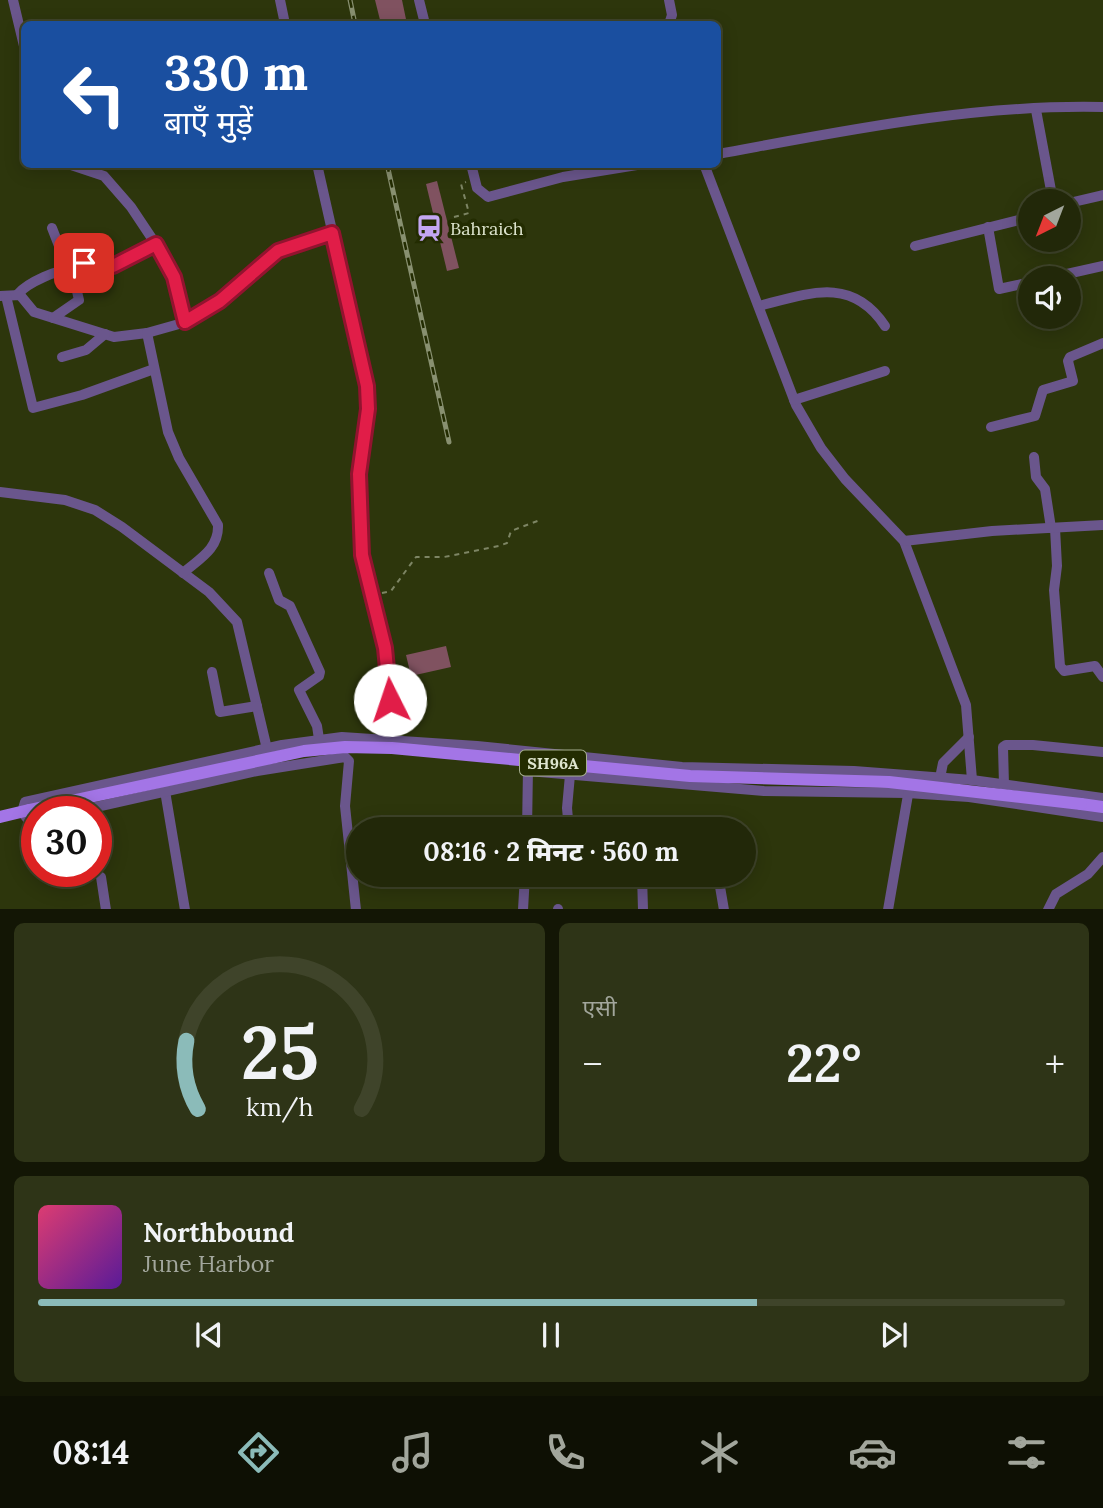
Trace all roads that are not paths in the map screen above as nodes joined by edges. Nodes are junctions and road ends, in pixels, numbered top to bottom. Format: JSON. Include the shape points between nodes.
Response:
{"nodes":[{"id":1,"x":13,"y":0,"type":"edge"},
{"id":2,"x":280,"y":0,"type":"edge"},
{"id":3,"x":419,"y":0,"type":"edge"},
{"id":4,"x":669,"y":0,"type":"edge"},
{"id":5,"x":284,"y":21,"type":"edge"},
{"id":6,"x":424,"y":21,"type":"edge"},
{"id":7,"x":670,"y":21,"type":"edge"},
{"id":8,"x":21,"y":33,"type":"edge"},
{"id":9,"x":1103,"y":107,"type":"edge"},
{"id":10,"x":1036,"y":110,"type":"junction"},
{"id":11,"x":721,"y":153,"type":"edge"},
{"id":12,"x":82,"y":168,"type":"edge"},
{"id":13,"x":318,"y":168,"type":"edge"},
{"id":14,"x":472,"y":168,"type":"edge"},
{"id":15,"x":618,"y":168,"type":"edge"},
{"id":16,"x":706,"y":168,"type":"edge"},
{"id":17,"x":1051,"y":189,"type":"edge"},
{"id":18,"x":1103,"y":195,"type":"edge"},
{"id":19,"x":1082,"y":200,"type":"edge"},
{"id":20,"x":1018,"y":220,"type":"edge"},
{"id":21,"x":988,"y":227,"type":"junction"},
{"id":22,"x":52,"y":228,"type":"dead end"},
{"id":23,"x":332,"y":233,"type":"junction"},
{"id":24,"x":156,"y":244,"type":"junction"},
{"id":25,"x":915,"y":246,"type":"dead end"},
{"id":26,"x":75,"y":266,"type":"junction"},
{"id":27,"x":1103,"y":266,"type":"edge"},
{"id":28,"x":1081,"y":271,"type":"edge"},
{"id":29,"x":1018,"y":285,"type":"edge"},
{"id":30,"x":18,"y":294,"type":"junction"},
{"id":31,"x":3,"y":296,"type":"edge"},
{"id":32,"x":760,"y":306,"type":"junction"},
{"id":33,"x":53,"y":318,"type":"junction"},
{"id":34,"x":185,"y":322,"type":"junction"},
{"id":35,"x":885,"y":326,"type":"dead end"},
{"id":36,"x":147,"y":333,"type":"junction"},
{"id":37,"x":105,"y":334,"type":"junction"},
{"id":38,"x":1103,"y":343,"type":"edge"},
{"id":39,"x":62,"y":356,"type":"dead end"},
{"id":40,"x":154,"y":369,"type":"junction"},
{"id":41,"x":885,"y":371,"type":"dead end"},
{"id":42,"x":794,"y":400,"type":"junction"},
{"id":43,"x":991,"y":427,"type":"dead end"},
{"id":44,"x":1034,"y":457,"type":"dead end"},
{"id":45,"x":0,"y":492,"type":"edge"},
{"id":46,"x":1103,"y":525,"type":"edge"},
{"id":47,"x":1053,"y":528,"type":"junction"},
{"id":48,"x":904,"y":541,"type":"junction"},
{"id":49,"x":183,"y":573,"type":"junction"},
{"id":50,"x":269,"y":573,"type":"dead end"},
{"id":51,"x":212,"y":672,"type":"dead end"},
{"id":52,"x":1103,"y":677,"type":"edge"},
{"id":53,"x":257,"y":706,"type":"junction"},
{"id":54,"x":969,"y":737,"type":"junction"},
{"id":55,"x":390,"y":738,"type":"junction"},
{"id":56,"x":319,"y":739,"type":"junction"},
{"id":57,"x":267,"y":749,"type":"junction"},
{"id":58,"x":1103,"y":752,"type":"edge"},
{"id":59,"x":530,"y":753,"type":"junction"},
{"id":60,"x":528,"y":771,"type":"junction"},
{"id":61,"x":570,"y":775,"type":"junction"},
{"id":62,"x":914,"y":776,"type":"junction"},
{"id":63,"x":940,"y":778,"type":"junction"},
{"id":64,"x":972,"y":780,"type":"junction"},
{"id":65,"x":1004,"y":785,"type":"junction"},
{"id":66,"x":165,"y":791,"type":"junction"},
{"id":67,"x":907,"y":793,"type":"junction"},
{"id":68,"x":52,"y":796,"type":"edge"},
{"id":69,"x":107,"y":796,"type":"edge"},
{"id":70,"x":1103,"y":798,"type":"edge"},
{"id":71,"x":112,"y":803,"type":"edge"},
{"id":72,"x":1103,"y":807,"type":"edge"},
{"id":73,"x":21,"y":815,"type":"edge"},
{"id":74,"x":0,"y":817,"type":"edge"},
{"id":75,"x":527,"y":817,"type":"edge"},
{"id":76,"x":568,"y":817,"type":"edge"},
{"id":77,"x":1103,"y":817,"type":"edge"},
{"id":78,"x":1103,"y":857,"type":"edge"},
{"id":79,"x":103,"y":887,"type":"edge"},
{"id":80,"x":524,"y":887,"type":"edge"},
{"id":81,"x":642,"y":887,"type":"edge"},
{"id":82,"x":720,"y":887,"type":"edge"},
{"id":83,"x":106,"y":909,"type":"edge"},
{"id":84,"x":185,"y":909,"type":"edge"},
{"id":85,"x":356,"y":909,"type":"edge"},
{"id":86,"x":523,"y":909,"type":"edge"},
{"id":87,"x":643,"y":909,"type":"edge"},
{"id":88,"x":724,"y":909,"type":"edge"},
{"id":89,"x":888,"y":909,"type":"edge"},
{"id":90,"x":1048,"y":909,"type":"edge"}],
"edges":[{"from":1,"to":8,"type":"street"},
{"from":2,"to":5,"type":"street"},
{"from":3,"to":6,"type":"street"},
{"from":4,"to":7,"type":"street"},
{"from":9,"to":10,"type":"street"},
{"from":10,"to":11,"type":"street","via":[[885,123]]},
{"from":10,"to":17,"type":"street"},
{"from":12,"to":24,"type":"street","via":[[109,179]]},
{"from":13,"to":23,"type":"street"},
{"from":14,"to":15,"type":"street","via":[[477,188],[488,197]]},
{"from":16,"to":32,"type":"street"},
{"from":18,"to":19,"type":"street"},
{"from":20,"to":21,"type":"street"},
{"from":21,"to":25,"type":"street"},
{"from":21,"to":29,"type":"street","via":[[999,289]]},
{"from":22,"to":26,"type":"street","via":[[61,251]]},
{"from":23,"to":34,"type":"street","via":[[278,251],[220,301]]},
{"from":23,"to":55,"type":"street","via":[[368,398],[359,474],[362,555],[385,648]]},
{"from":24,"to":26,"type":"street","via":[[113,266]]},
{"from":24,"to":34,"type":"street","via":[[174,277]]},
{"from":26,"to":30,"type":"street"},
{"from":26,"to":33,"type":"street","via":[[79,300]]},
{"from":27,"to":28,"type":"street"},
{"from":30,"to":31,"type":"street"},
{"from":30,"to":33,"type":"street","via":[[34,312]]},
{"from":31,"to":40,"type":"street","via":[[33,408]]},
{"from":32,"to":35,"type":"street","via":[[812,294],[844,293],[865,302]]},
{"from":32,"to":42,"type":"street"},
{"from":33,"to":37,"type":"street"},
{"from":34,"to":36,"type":"street"},
{"from":36,"to":37,"type":"street","via":[[120,338]]},
{"from":36,"to":40,"type":"street"},
{"from":37,"to":39,"type":"street","via":[[86,350]]},
{"from":38,"to":43,"type":"street","via":[[1070,357],[1073,381],[1043,390],[1033,417]]},
{"from":40,"to":49,"type":"street","via":[[168,432],[218,525],[212,548]]},
{"from":41,"to":42,"type":"street"},
{"from":42,"to":48,"type":"street","via":[[845,479]]},
{"from":44,"to":47,"type":"street"},
{"from":45,"to":49,"type":"street","via":[[65,500],[95,510]]},
{"from":46,"to":47,"type":"street"},
{"from":47,"to":48,"type":"street"},
{"from":47,"to":52,"type":"street","via":[[1060,669],[1095,666]]},
{"from":48,"to":54,"type":"street","via":[[966,705]]},
{"from":49,"to":53,"type":"street","via":[[237,622]]},
{"from":50,"to":56,"type":"street","via":[[279,600],[290,606],[320,671],[299,690]]},
{"from":51,"to":53,"type":"street","via":[[220,712]]},
{"from":53,"to":57,"type":"street"},
{"from":54,"to":63,"type":"street","via":[[943,763]]},
{"from":54,"to":64,"type":"street"},
{"from":55,"to":56,"type":"street"},
{"from":55,"to":59,"type":"street"},
{"from":56,"to":57,"type":"street"},
{"from":57,"to":68,"type":"street"},
{"from":58,"to":65,"type":"street","via":[[1006,745]]},
{"from":59,"to":60,"type":"street"},
{"from":59,"to":62,"type":"street","via":[[682,767]]},
{"from":60,"to":61,"type":"street"},
{"from":60,"to":75,"type":"street"},
{"from":61,"to":67,"type":"street","via":[[764,791]]},
{"from":61,"to":76,"type":"street"},
{"from":62,"to":63,"type":"street"},
{"from":62,"to":67,"type":"street"},
{"from":63,"to":64,"type":"street"},
{"from":64,"to":65,"type":"street"},
{"from":65,"to":70,"type":"street"},
{"from":66,"to":71,"type":"street"},
{"from":66,"to":84,"type":"street"},
{"from":66,"to":85,"type":"street","via":[[345,757],[349,761],[345,806]]},
{"from":67,"to":77,"type":"street","via":[[970,797]]},
{"from":67,"to":89,"type":"street"},
{"from":69,"to":72,"type":"main road","number":"SH96A","bridge":true,"via":[[303,751],[345,747],[690,776],[889,782]]},
{"from":73,"to":74,"type":"main road","number":"SH96A"},
{"from":78,"to":90,"type":"street","via":[[1088,874],[1056,894]]},
{"from":79,"to":83,"type":"street"},
{"from":80,"to":86,"type":"street"},
{"from":81,"to":87,"type":"street"},
{"from":82,"to":88,"type":"street"}]}
